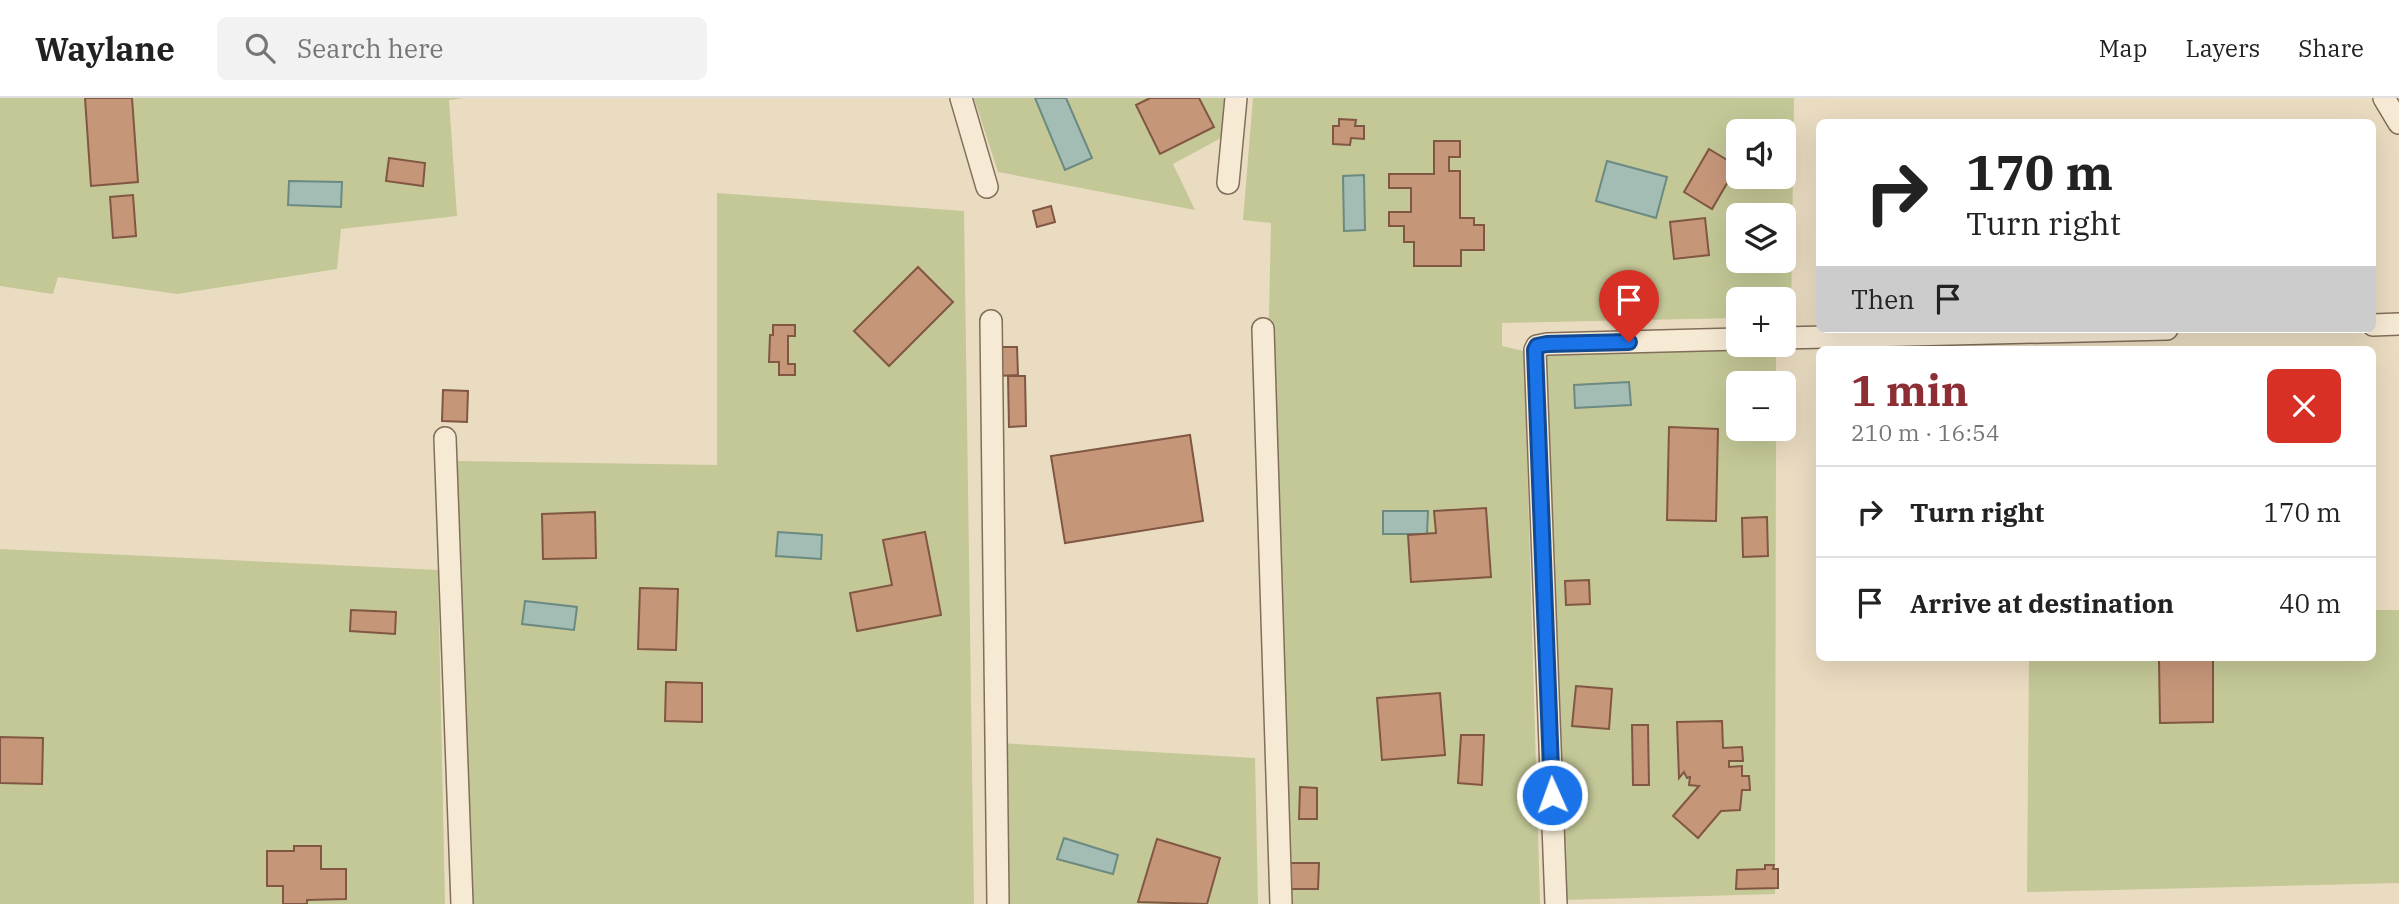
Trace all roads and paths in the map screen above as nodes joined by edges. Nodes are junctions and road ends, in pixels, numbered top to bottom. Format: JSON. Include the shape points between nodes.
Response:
{"nodes":[{"id":1,"x":961,"y":98,"type":"edge"},
{"id":2,"x":1236,"y":98,"type":"edge"},
{"id":3,"x":2384,"y":98,"type":"edge"},
{"id":4,"x":2399,"y":123,"type":"edge"},
{"id":5,"x":1228,"y":183,"type":"dead end"},
{"id":6,"x":987,"y":187,"type":"dead end"},
{"id":7,"x":991,"y":321,"type":"dead end"},
{"id":8,"x":2399,"y":324,"type":"edge"},
{"id":9,"x":2376,"y":325,"type":"edge"},
{"id":10,"x":1263,"y":329,"type":"dead end"},
{"id":11,"x":1996,"y":333,"type":"edge"},
{"id":12,"x":1796,"y":338,"type":"edge"},
{"id":13,"x":1726,"y":339,"type":"edge"},
{"id":14,"x":445,"y":438,"type":"dead end"},
{"id":15,"x":462,"y":904,"type":"edge"},
{"id":16,"x":998,"y":904,"type":"edge"},
{"id":17,"x":1281,"y":904,"type":"edge"},
{"id":18,"x":1556,"y":904,"type":"edge"}],
"edges":[{"from":1,"to":6,"type":"street"},
{"from":2,"to":5,"type":"street"},
{"from":3,"to":4,"type":"street"},
{"from":7,"to":16,"type":"street"},
{"from":8,"to":9,"type":"street"},
{"from":10,"to":17,"type":"street"},
{"from":11,"to":12,"type":"street"},
{"from":13,"to":18,"type":"street","via":[[1547,344],[1535,350]]},
{"from":14,"to":15,"type":"street"}]}
